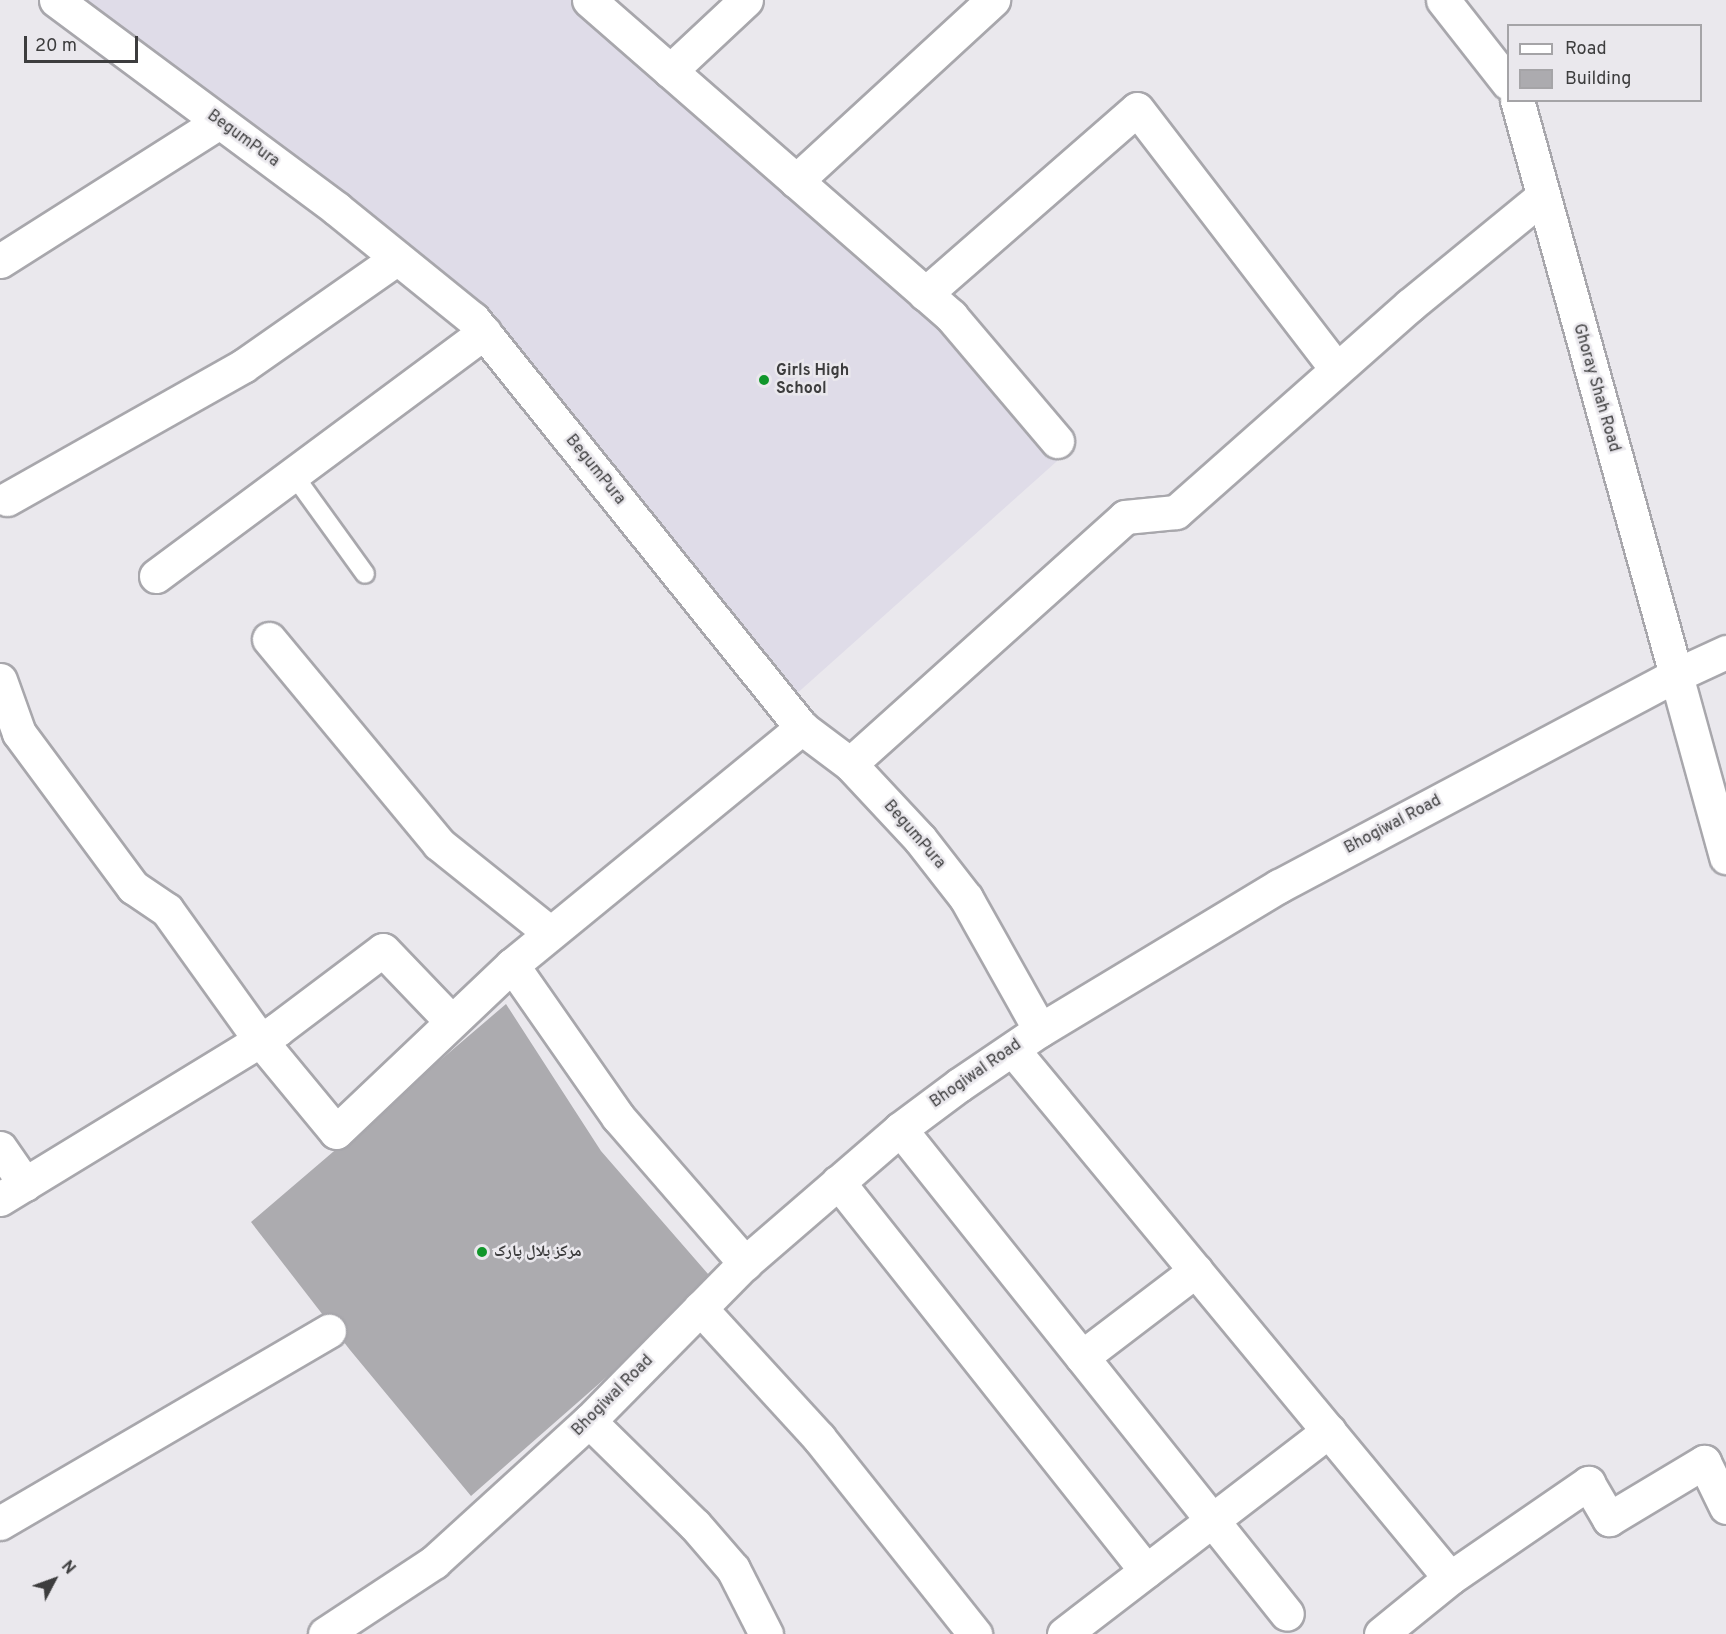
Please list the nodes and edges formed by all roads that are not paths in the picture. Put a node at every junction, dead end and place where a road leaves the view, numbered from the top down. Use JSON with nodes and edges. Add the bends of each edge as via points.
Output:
{"nodes":[{"id":1,"x":56,"y":0,"type":"edge"},
{"id":2,"x":589,"y":0,"type":"edge"},
{"id":3,"x":746,"y":0,"type":"edge"},
{"id":4,"x":993,"y":0,"type":"edge"},
{"id":5,"x":1443,"y":0,"type":"edge"},
{"id":6,"x":670,"y":71,"type":"junction"},
{"id":7,"x":1507,"y":81,"type":"edge"},
{"id":8,"x":1518,"y":102,"type":"edge"},
{"id":9,"x":219,"y":122,"type":"junction"},
{"id":10,"x":796,"y":181,"type":"junction"},
{"id":11,"x":1543,"y":196,"type":"junction"},
{"id":12,"x":397,"y":258,"type":"junction"},
{"id":13,"x":0,"y":261,"type":"edge"},
{"id":14,"x":925,"y":294,"type":"junction"},
{"id":15,"x":484,"y":332,"type":"junction"},
{"id":16,"x":1336,"y":368,"type":"junction"},
{"id":17,"x":1058,"y":441,"type":"dead end"},
{"id":18,"x":293,"y":474,"type":"junction"},
{"id":19,"x":7,"y":499,"type":"dead end"},
{"id":20,"x":365,"y":574,"type":"dead end"},
{"id":21,"x":156,"y":576,"type":"dead end"},
{"id":22,"x":269,"y":639,"type":"dead end"},
{"id":23,"x":1726,"y":652,"type":"edge"},
{"id":24,"x":1676,"y":675,"type":"junction"},
{"id":25,"x":0,"y":680,"type":"edge"},
{"id":26,"x":802,"y":728,"type":"junction"},
{"id":27,"x":850,"y":764,"type":"junction"},
{"id":28,"x":1726,"y":857,"type":"edge"},
{"id":29,"x":549,"y":932,"type":"junction"},
{"id":30,"x":512,"y":965,"type":"junction"},
{"id":31,"x":451,"y":1021,"type":"junction"},
{"id":32,"x":1040,"y":1030,"type":"junction"},
{"id":33,"x":260,"y":1040,"type":"junction"},
{"id":34,"x":1013,"y":1050,"type":"junction"},
{"id":35,"x":900,"y":1129,"type":"junction"},
{"id":36,"x":0,"y":1148,"type":"edge"},
{"id":37,"x":838,"y":1182,"type":"junction"},
{"id":38,"x":12,"y":1192,"type":"edge"},
{"id":39,"x":745,"y":1263,"type":"junction"},
{"id":40,"x":1196,"y":1270,"type":"junction"},
{"id":41,"x":700,"y":1308,"type":"junction"},
{"id":42,"x":329,"y":1331,"type":"dead end"},
{"id":43,"x":1082,"y":1357,"type":"junction"},
{"id":44,"x":589,"y":1421,"type":"junction"},
{"id":45,"x":1329,"y":1431,"type":"junction"},
{"id":46,"x":1726,"y":1507,"type":"edge"},
{"id":47,"x":1212,"y":1519,"type":"junction"},
{"id":48,"x":0,"y":1523,"type":"edge"},
{"id":49,"x":1146,"y":1571,"type":"junction"},
{"id":50,"x":1450,"y":1578,"type":"junction"},
{"id":51,"x":1287,"y":1614,"type":"dead end"},
{"id":52,"x":325,"y":1634,"type":"edge"},
{"id":53,"x":766,"y":1634,"type":"edge"},
{"id":54,"x":975,"y":1634,"type":"edge"},
{"id":55,"x":1064,"y":1634,"type":"edge"},
{"id":56,"x":1381,"y":1634,"type":"edge"}],
"edges":[{"from":1,"to":9,"type":"street","name":"BegumPura"},
{"from":2,"to":6,"type":"street"},
{"from":3,"to":6,"type":"street"},
{"from":4,"to":10,"type":"street"},
{"from":5,"to":7,"type":"street"},
{"from":6,"to":10,"type":"street"},
{"from":8,"to":11,"type":"street","name":"Ghoray Shah Road"},
{"from":9,"to":12,"type":"street","name":"BegumPura"},
{"from":9,"to":13,"type":"street"},
{"from":10,"to":14,"type":"street"},
{"from":11,"to":16,"type":"street"},
{"from":11,"to":24,"type":"street","name":"Ghoray Shah Road"},
{"from":12,"to":15,"type":"street","name":"BegumPura"},
{"from":12,"to":19,"type":"street","via":[[243,366]]},
{"from":14,"to":16,"type":"street","via":[[1137,110]]},
{"from":14,"to":17,"type":"street","via":[[951,316]]},
{"from":15,"to":18,"type":"street"},
{"from":15,"to":26,"type":"street","name":"BegumPura"},
{"from":16,"to":27,"type":"street","via":[[1176,512],[1125,517]]},
{"from":18,"to":20,"type":"lane"},
{"from":18,"to":21,"type":"street"},
{"from":22,"to":29,"type":"street","via":[[439,844]]},
{"from":23,"to":24,"type":"street","name":"Bhogiwal Road"},
{"from":24,"to":28,"type":"street","name":"Ghoray Shah Road"},
{"from":24,"to":32,"type":"street","name":"Bhogiwal Road","via":[[1279,886]]},
{"from":25,"to":33,"type":"street","via":[[19,733],[133,887],[167,910]]},
{"from":26,"to":27,"type":"street","name":"BegumPura"},
{"from":26,"to":29,"type":"street"},
{"from":27,"to":32,"type":"street","name":"BegumPura","via":[[920,839],[966,898]]},
{"from":29,"to":30,"type":"street"},
{"from":30,"to":31,"type":"street"},
{"from":30,"to":39,"type":"street","via":[[618,1117]]},
{"from":31,"to":33,"type":"street","via":[[383,950]]},
{"from":31,"to":33,"type":"street","via":[[336,1132]]},
{"from":32,"to":34,"type":"street","name":"Bhogiwal Road"},
{"from":33,"to":38,"type":"street"},
{"from":34,"to":35,"type":"street","name":"Bhogiwal Road"},
{"from":34,"to":40,"type":"street"},
{"from":35,"to":37,"type":"street","name":"Bhogiwal Road"},
{"from":35,"to":43,"type":"street"},
{"from":36,"to":38,"type":"street"},
{"from":37,"to":39,"type":"street","name":"Bhogiwal Road"},
{"from":37,"to":49,"type":"street"},
{"from":39,"to":41,"type":"street","name":"Bhogiwal Road"},
{"from":40,"to":43,"type":"street"},
{"from":40,"to":45,"type":"street"},
{"from":41,"to":44,"type":"street","name":"Bhogiwal Road"},
{"from":41,"to":54,"type":"street","via":[[819,1438]]},
{"from":42,"to":48,"type":"street"},
{"from":43,"to":47,"type":"street"},
{"from":44,"to":52,"type":"street","name":"Bhogiwal Road","via":[[434,1562]]},
{"from":44,"to":53,"type":"street","via":[[695,1525],[733,1569]]},
{"from":45,"to":47,"type":"street"},
{"from":45,"to":50,"type":"street"},
{"from":46,"to":50,"type":"street","via":[[1704,1462],[1608,1519],[1588,1483]]},
{"from":47,"to":49,"type":"street"},
{"from":47,"to":51,"type":"street"},
{"from":49,"to":55,"type":"street"},
{"from":50,"to":56,"type":"street"}]}
